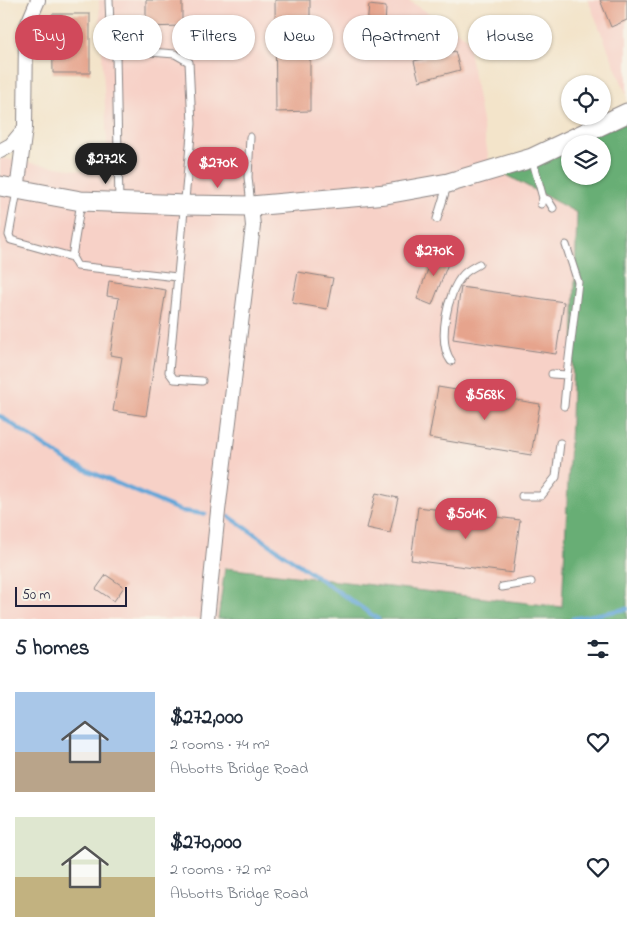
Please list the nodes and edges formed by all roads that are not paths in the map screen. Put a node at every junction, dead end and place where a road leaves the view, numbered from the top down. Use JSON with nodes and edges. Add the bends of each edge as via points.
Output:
{"nodes":[{"id":1,"x":38,"y":0,"type":"edge"},
{"id":2,"x":109,"y":0,"type":"edge"},
{"id":3,"x":110,"y":15,"type":"edge"},
{"id":4,"x":162,"y":53,"type":"edge"},
{"id":5,"x":116,"y":60,"type":"edge"},
{"id":6,"x":627,"y":113,"type":"edge"},
{"id":7,"x":25,"y":128,"type":"junction"},
{"id":8,"x":250,"y":137,"type":"dead end"},
{"id":9,"x":0,"y":151,"type":"edge"},
{"id":10,"x":532,"y":158,"type":"junction"},
{"id":11,"x":448,"y":183,"type":"junction"},
{"id":12,"x":9,"y":188,"type":"edge"},
{"id":13,"x":81,"y":201,"type":"junction"},
{"id":14,"x":119,"y":203,"type":"junction"},
{"id":15,"x":186,"y":205,"type":"junction"},
{"id":16,"x":251,"y":206,"type":"junction"},
{"id":17,"x":553,"y":208,"type":"dead end"},
{"id":18,"x":437,"y":219,"type":"dead end"},
{"id":19,"x":566,"y":245,"type":"dead end"},
{"id":20,"x":72,"y":257,"type":"junction"},
{"id":21,"x":479,"y":264,"type":"dead end"},
{"id":22,"x":178,"y":276,"type":"junction"},
{"id":23,"x":451,"y":361,"type":"dead end"},
{"id":24,"x":552,"y":374,"type":"dead end"},
{"id":25,"x":567,"y":375,"type":"junction"},
{"id":26,"x":202,"y":381,"type":"dead end"},
{"id":27,"x":564,"y":406,"type":"dead end"},
{"id":28,"x":560,"y":443,"type":"dead end"},
{"id":29,"x":522,"y":496,"type":"dead end"},
{"id":30,"x":531,"y":582,"type":"dead end"},
{"id":31,"x":502,"y":587,"type":"dead end"},
{"id":32,"x":207,"y":619,"type":"edge"}],
"edges":[{"from":1,"to":7,"type":"street","via":[[26,28]]},
{"from":2,"to":3,"type":"lane"},
{"from":4,"to":15,"type":"lane","via":[[175,54],[189,62],[192,124]]},
{"from":5,"to":14,"type":"lane"},
{"from":6,"to":10,"type":"main road"},
{"from":7,"to":9,"type":"street"},
{"from":7,"to":12,"type":"street"},
{"from":8,"to":16,"type":"lane","via":[[248,177]]},
{"from":10,"to":11,"type":"main road"},
{"from":10,"to":17,"type":"lane","via":[[542,201],[548,200]]},
{"from":11,"to":16,"type":"main road","via":[[386,194]]},
{"from":11,"to":18,"type":"lane"},
{"from":12,"to":13,"type":"main road"},
{"from":12,"to":20,"type":"lane","via":[[11,240]]},
{"from":13,"to":14,"type":"main road"},
{"from":13,"to":20,"type":"lane"},
{"from":14,"to":15,"type":"main road"},
{"from":15,"to":16,"type":"main road"},
{"from":15,"to":22,"type":"lane"},
{"from":16,"to":32,"type":"street","via":[[252,226]]},
{"from":19,"to":25,"type":"lane","via":[[578,282]]},
{"from":20,"to":22,"type":"lane","via":[[77,266]]},
{"from":21,"to":23,"type":"lane","via":[[463,274],[450,295],[445,326],[446,354]]},
{"from":22,"to":26,"type":"lane","via":[[169,372],[174,379]]},
{"from":24,"to":25,"type":"lane"},
{"from":25,"to":27,"type":"lane"},
{"from":28,"to":29,"type":"lane","via":[[556,477],[541,496]]},
{"from":30,"to":31,"type":"lane"}]}
